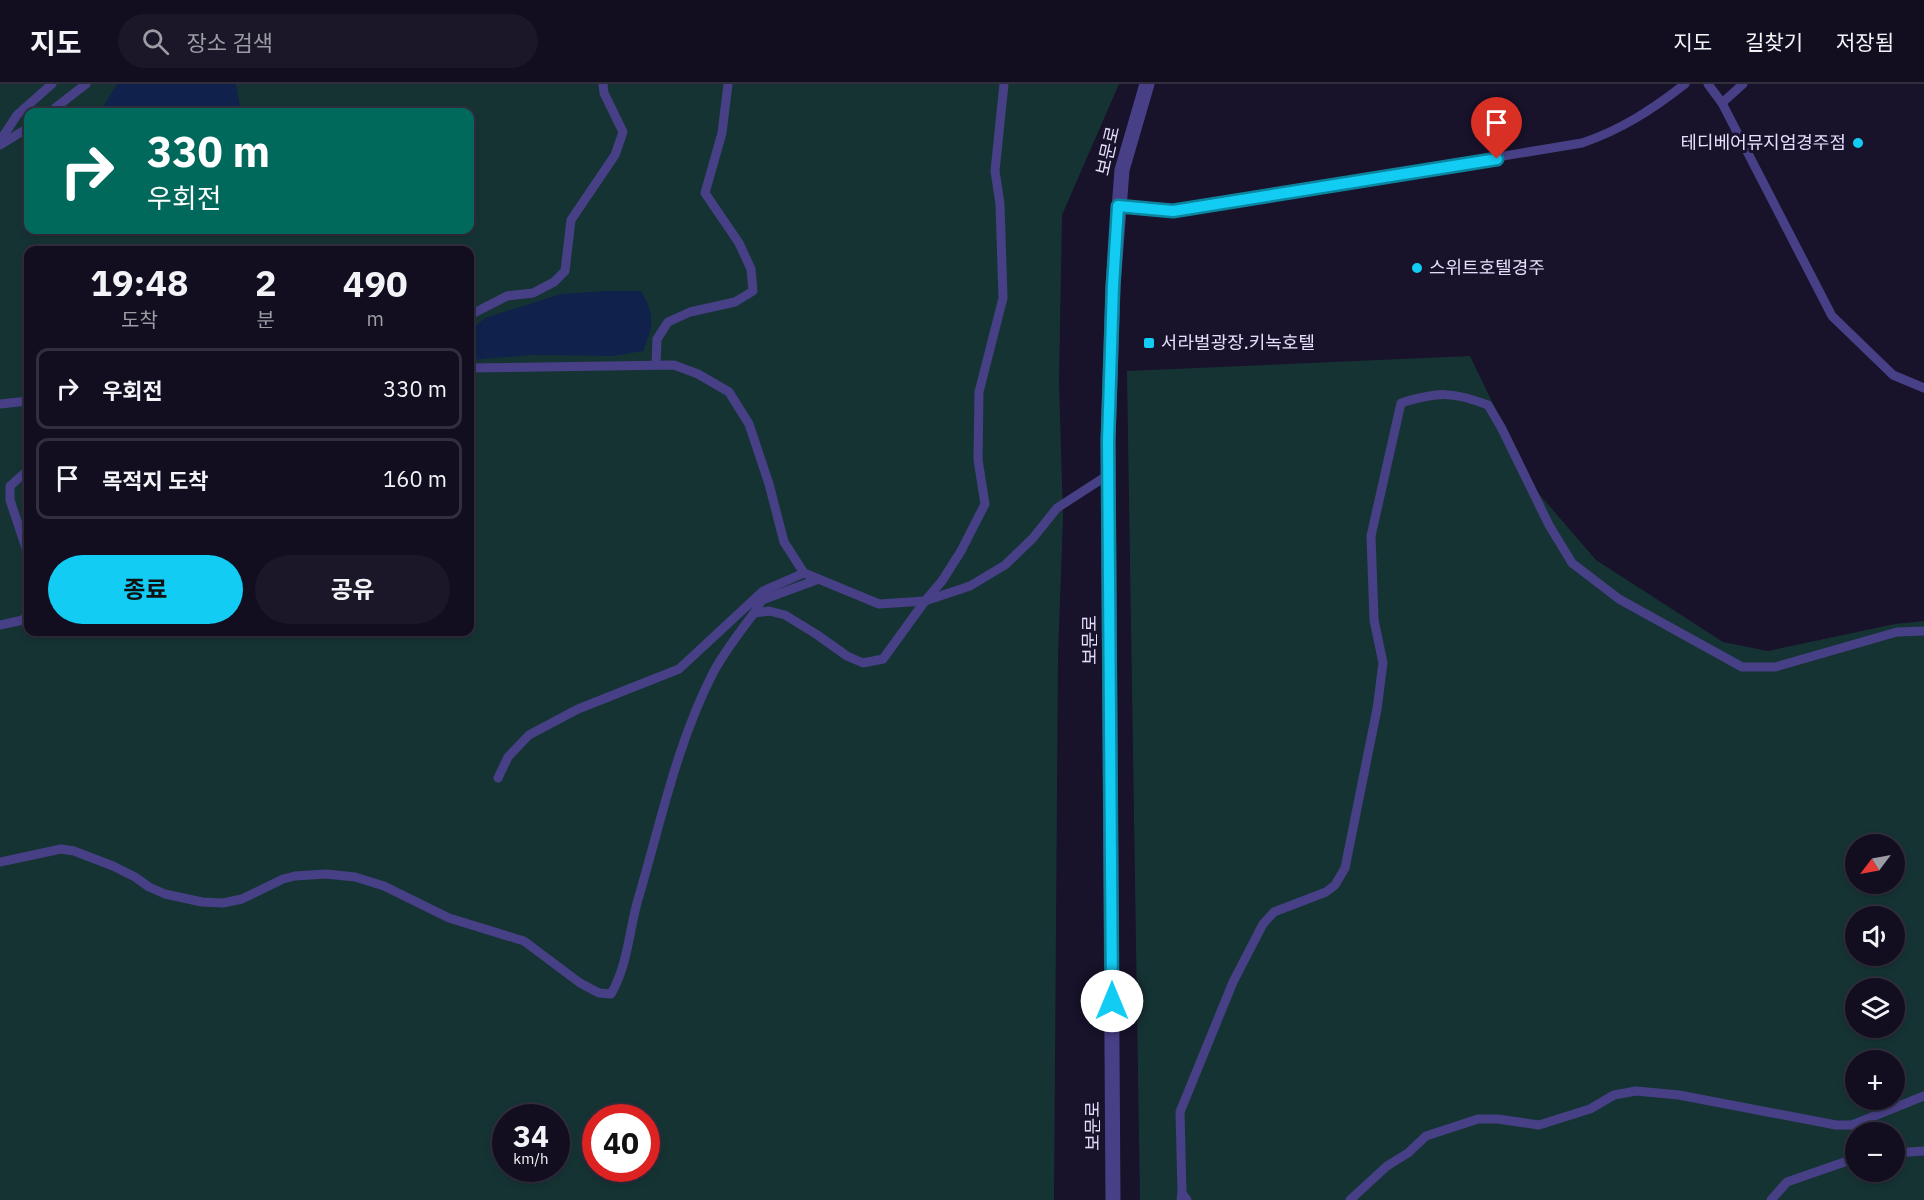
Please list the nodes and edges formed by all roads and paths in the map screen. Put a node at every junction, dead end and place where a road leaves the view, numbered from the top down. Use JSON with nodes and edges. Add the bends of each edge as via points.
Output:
{"nodes":[{"id":1,"x":52,"y":84,"type":"edge"},
{"id":2,"x":86,"y":84,"type":"edge"},
{"id":3,"x":603,"y":84,"type":"edge"},
{"id":4,"x":728,"y":84,"type":"edge"},
{"id":5,"x":1004,"y":84,"type":"edge"},
{"id":6,"x":1146,"y":84,"type":"edge"},
{"id":7,"x":1685,"y":84,"type":"edge"},
{"id":8,"x":1708,"y":84,"type":"edge"},
{"id":9,"x":1743,"y":84,"type":"edge"},
{"id":10,"x":1722,"y":103,"type":"junction"},
{"id":11,"x":25,"y":108,"type":"edge"},
{"id":12,"x":55,"y":108,"type":"edge"},
{"id":13,"x":24,"y":109,"type":"edge"},
{"id":14,"x":24,"y":130,"type":"edge"},
{"id":15,"x":0,"y":143,"type":"edge"},
{"id":16,"x":1118,"y":206,"type":"junction"},
{"id":17,"x":474,"y":313,"type":"edge"},
{"id":18,"x":656,"y":365,"type":"junction"},
{"id":19,"x":474,"y":368,"type":"edge"},
{"id":20,"x":1924,"y":388,"type":"edge"},
{"id":21,"x":24,"y":401,"type":"edge"},
{"id":22,"x":0,"y":404,"type":"edge"},
{"id":23,"x":24,"y":474,"type":"edge"},
{"id":24,"x":1108,"y":475,"type":"junction"},
{"id":25,"x":24,"y":542,"type":"edge"},
{"id":26,"x":804,"y":573,"type":"junction"},
{"id":27,"x":819,"y":579,"type":"junction"},
{"id":28,"x":925,"y":601,"type":"junction"},
{"id":29,"x":754,"y":613,"type":"junction"},
{"id":30,"x":24,"y":619,"type":"edge"},
{"id":31,"x":0,"y":625,"type":"edge"},
{"id":32,"x":1924,"y":630,"type":"edge"},
{"id":33,"x":498,"y":778,"type":"dead end"},
{"id":34,"x":0,"y":862,"type":"edge"},
{"id":35,"x":1924,"y":1096,"type":"edge"},
{"id":36,"x":1924,"y":1151,"type":"edge"},
{"id":37,"x":1905,"y":1152,"type":"edge"},
{"id":38,"x":1845,"y":1162,"type":"edge"},
{"id":39,"x":1183,"y":1198,"type":"edge"},
{"id":40,"x":1113,"y":1200,"type":"edge"},
{"id":41,"x":1350,"y":1200,"type":"edge"},
{"id":42,"x":1771,"y":1200,"type":"edge"}],
"edges":[{"from":1,"to":11,"type":"lane"},
{"from":2,"to":12,"type":"lane"},
{"from":3,"to":17,"type":"lane","via":[[623,132],[615,155],[571,220],[565,271],[533,293],[507,296]]},
{"from":4,"to":18,"type":"lane","via":[[722,133],[705,194],[739,243],[751,269],[753,291],[735,302],[690,312],[668,322],[657,339]]},
{"from":5,"to":28,"type":"lane","via":[[995,171],[1003,298],[979,392],[978,460],[985,504],[961,551]]},
{"from":6,"to":16,"type":"street","name":"보문로","via":[[1122,170]]},
{"from":7,"to":16,"type":"lane","via":[[1645,114],[1582,143],[1173,211]]},
{"from":8,"to":10,"type":"lane"},
{"from":9,"to":10,"type":"lane"},
{"from":10,"to":20,"type":"lane","via":[[1832,316],[1893,375]]},
{"from":13,"to":15,"type":"lane"},
{"from":14,"to":15,"type":"lane"},
{"from":16,"to":24,"type":"street","name":"보문로"},
{"from":18,"to":19,"type":"lane"},
{"from":18,"to":26,"type":"lane","via":[[674,364],[729,392],[749,424],[784,542]]},
{"from":21,"to":22,"type":"lane"},
{"from":23,"to":25,"type":"lane","via":[[10,486],[10,500]]},
{"from":24,"to":28,"type":"lane","via":[[1056,508],[1005,565],[970,586]]},
{"from":24,"to":40,"type":"street","name":"보문로"},
{"from":26,"to":27,"type":"lane"},
{"from":26,"to":33,"type":"lane","via":[[764,591],[679,669],[578,709],[529,735],[508,758]]},
{"from":27,"to":28,"type":"lane","via":[[879,604]]},
{"from":27,"to":29,"type":"lane","via":[[762,600]]},
{"from":28,"to":29,"type":"lane","via":[[883,659],[863,663],[785,615],[769,610]]},
{"from":29,"to":34,"type":"lane","via":[[713,672],[689,728],[663,808],[620,980],[611,994],[599,993],[580,983],[524,941],[449,918],[384,886],[355,878],[326,874],[295,876],[243,899],[223,903],[165,894],[113,866],[74,851],[62,849]]},
{"from":30,"to":31,"type":"lane"},
{"from":32,"to":39,"type":"lane","via":[[1897,632],[1774,667],[1742,667],[1619,599],[1572,563],[1488,405],[1456,394],[1428,395],[1401,404],[1371,536],[1374,620],[1383,663],[1346,868],[1326,892],[1274,912],[1263,924],[1233,982],[1180,1112]]},
{"from":35,"to":41,"type":"lane","via":[[1852,1125],[1636,1091],[1614,1095],[1590,1109],[1539,1125],[1478,1119],[1426,1136]]},
{"from":36,"to":37,"type":"lane"},
{"from":38,"to":42,"type":"lane","via":[[1787,1182]]}]}
